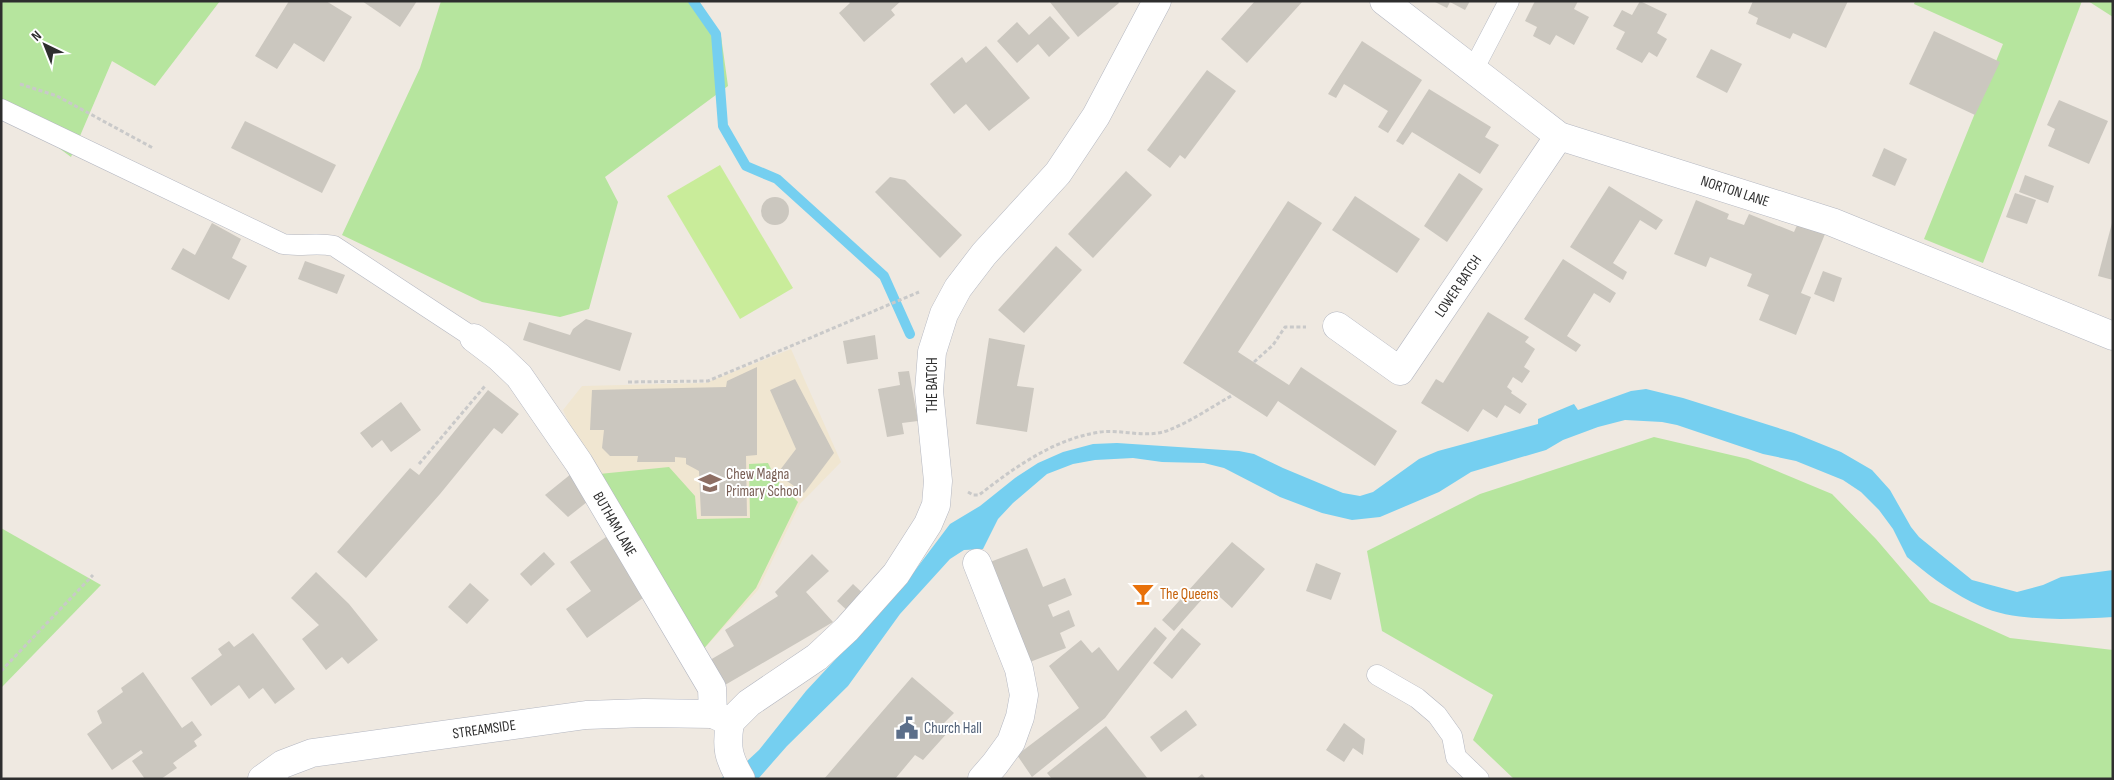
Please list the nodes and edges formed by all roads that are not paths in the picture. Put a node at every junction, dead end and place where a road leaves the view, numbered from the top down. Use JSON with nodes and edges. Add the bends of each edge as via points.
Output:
{"nodes":[{"id":1,"x":1157,"y":1,"type":"edge"},
{"id":2,"x":1384,"y":1,"type":"edge"},
{"id":3,"x":1509,"y":1,"type":"edge"},
{"id":4,"x":1473,"y":70,"type":"junction"},
{"id":5,"x":1,"y":109,"type":"edge"},
{"id":6,"x":1560,"y":136,"type":"junction"},
{"id":7,"x":1337,"y":326,"type":"road end"},
{"id":8,"x":2113,"y":336,"type":"edge"},
{"id":9,"x":474,"y":338,"type":"joint"},
{"id":10,"x":977,"y":564,"type":"dead end"},
{"id":11,"x":1377,"y":675,"type":"dead end"},
{"id":12,"x":722,"y":718,"type":"junction"},
{"id":13,"x":736,"y":770,"type":"edge"},
{"id":14,"x":262,"y":779,"type":"edge"},
{"id":15,"x":982,"y":779,"type":"edge"},
{"id":16,"x":1479,"y":779,"type":"edge"}],
"edges":[{"from":1,"to":12,"type":"street","name":"THE BATCH","via":[[1096,116],[1058,173],[984,254],[958,288],[944,314],[932,352],[929,391],[938,481],[936,505],[928,524],[896,574],[847,629],[817,657]]},
{"from":2,"to":4,"type":"street","name":"NORTON LANE"},
{"from":3,"to":4,"type":"lane"},
{"from":4,"to":6,"type":"street","name":"NORTON LANE"},
{"from":5,"to":9,"type":"lane","via":[[283,244],[334,246]]},
{"from":6,"to":7,"type":"street","name":"LOWER BATCH","via":[[1400,371]]},
{"from":6,"to":8,"type":"street","name":"NORTON LANE","via":[[1832,222]]},
{"from":9,"to":12,"type":"street","name":"BUTHAM LANE","via":[[519,376],[579,462],[712,688]]},
{"from":10,"to":15,"type":"street","via":[[1019,669],[1024,695],[1011,742]]},
{"from":11,"to":16,"type":"lane","via":[[1418,698],[1437,714],[1452,736],[1456,758]]},
{"from":12,"to":13,"type":"street","name":"BUTHAM LANE"},
{"from":12,"to":14,"type":"street","name":"STREAMSIDE","via":[[644,713],[586,715],[312,753],[283,764]]}]}
